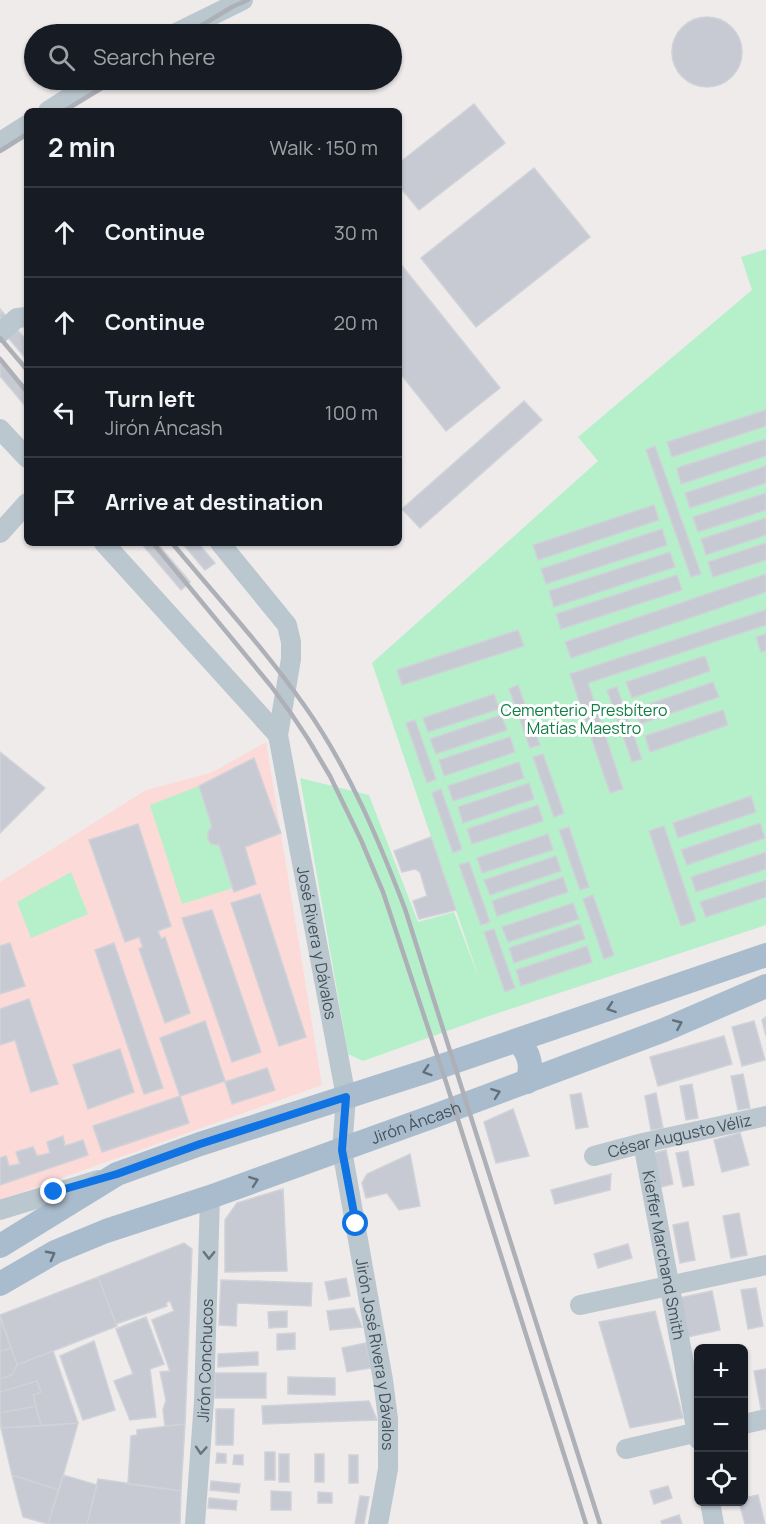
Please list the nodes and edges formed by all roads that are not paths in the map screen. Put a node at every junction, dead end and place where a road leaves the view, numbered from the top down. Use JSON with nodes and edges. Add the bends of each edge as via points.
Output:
{"nodes":[{"id":1,"x":243,"y":0,"type":"edge"},
{"id":2,"x":194,"y":24,"type":"edge"},
{"id":3,"x":81,"y":90,"type":"edge"},
{"id":4,"x":53,"y":108,"type":"edge"},
{"id":5,"x":24,"y":127,"type":"edge"},
{"id":6,"x":0,"y":142,"type":"edge"},
{"id":7,"x":24,"y":317,"type":"edge"},
{"id":8,"x":0,"y":333,"type":"edge"},
{"id":9,"x":4,"y":438,"type":"edge"},
{"id":10,"x":24,"y":455,"type":"edge"},
{"id":11,"x":24,"y":506,"type":"edge"},
{"id":12,"x":0,"y":533,"type":"edge"},
{"id":13,"x":107,"y":546,"type":"edge"},
{"id":14,"x":222,"y":546,"type":"edge"},
{"id":15,"x":278,"y":735,"type":"junction"},
{"id":16,"x":766,"y":955,"type":"edge"},
{"id":17,"x":766,"y":986,"type":"edge"},
{"id":18,"x":517,"y":1041,"type":"junction"},
{"id":19,"x":527,"y":1082,"type":"junction"},
{"id":20,"x":346,"y":1097,"type":"junction"},
{"id":21,"x":766,"y":1116,"type":"edge"},
{"id":22,"x":643,"y":1143,"type":"junction"},
{"id":23,"x":342,"y":1150,"type":"junction"},
{"id":24,"x":594,"y":1156,"type":"dead end"},
{"id":25,"x":117,"y":1174,"type":"junction"},
{"id":26,"x":210,"y":1197,"type":"junction"},
{"id":27,"x":0,"y":1210,"type":"edge"},
{"id":28,"x":0,"y":1246,"type":"edge"},
{"id":29,"x":766,"y":1265,"type":"edge"},
{"id":30,"x":0,"y":1284,"type":"edge"},
{"id":31,"x":670,"y":1287,"type":"junction"},
{"id":32,"x":580,"y":1305,"type":"dead end"},
{"id":33,"x":694,"y":1413,"type":"edge"},
{"id":34,"x":766,"y":1419,"type":"edge"},
{"id":35,"x":748,"y":1423,"type":"edge"},
{"id":36,"x":694,"y":1435,"type":"edge"},
{"id":37,"x":626,"y":1449,"type":"dead end"},
{"id":38,"x":711,"y":1506,"type":"edge"},
{"id":39,"x":195,"y":1524,"type":"edge"},
{"id":40,"x":378,"y":1524,"type":"edge"},
{"id":41,"x":714,"y":1524,"type":"edge"}],
"edges":[{"from":1,"to":2,"type":"street"},
{"from":3,"to":4,"type":"street"},
{"from":5,"to":6,"type":"street"},
{"from":7,"to":8,"type":"street","via":[[17,318]]},
{"from":9,"to":10,"type":"street"},
{"from":11,"to":12,"type":"street"},
{"from":13,"to":15,"type":"street"},
{"from":14,"to":15,"type":"street","name":"José Rivera y Dávalos","via":[[287,626],[291,659]]},
{"from":15,"to":20,"type":"street","name":"José Rivera y Dávalos"},
{"from":16,"to":18,"type":"main road","one_way":true},
{"from":19,"to":17,"type":"main road","name":"Jirón Áncash","one_way":true},
{"from":18,"to":19,"type":"main road","via":[[530,1058]]},
{"from":18,"to":20,"type":"main road","one_way":true},
{"from":23,"to":19,"type":"main road","name":"Jirón Áncash","one_way":true},
{"from":20,"to":23,"type":"street","name":"José Rivera y Dávalos"},
{"from":20,"to":25,"type":"main road"},
{"from":21,"to":22,"type":"street","name":"César Augusto Véliz"},
{"from":22,"to":24,"type":"street","name":"César Augusto Véliz"},
{"from":22,"to":31,"type":"street","name":"Kieffer Marchand Smith"},
{"from":26,"to":23,"type":"main road","name":"Jirón Áncash","one_way":true},
{"from":23,"to":40,"type":"street","name":"Jirón José Rivera y Dávalos","via":[[388,1419],[388,1469]]},
{"from":25,"to":27,"type":"street"},
{"from":25,"to":28,"type":"main road"},
{"from":30,"to":26,"type":"main road","name":"Jirón Áncash","one_way":true,"via":[[56,1252],[106,1231]]},
{"from":26,"to":39,"type":"street","name":"Jirón Conchucos","one_way":true,"via":[[204,1401]]},
{"from":29,"to":31,"type":"street"},
{"from":31,"to":32,"type":"street"},
{"from":31,"to":33,"type":"street","name":"Kieffer Marchand Smith"},
{"from":34,"to":35,"type":"street"},
{"from":36,"to":37,"type":"street"},
{"from":38,"to":41,"type":"street"}]}
